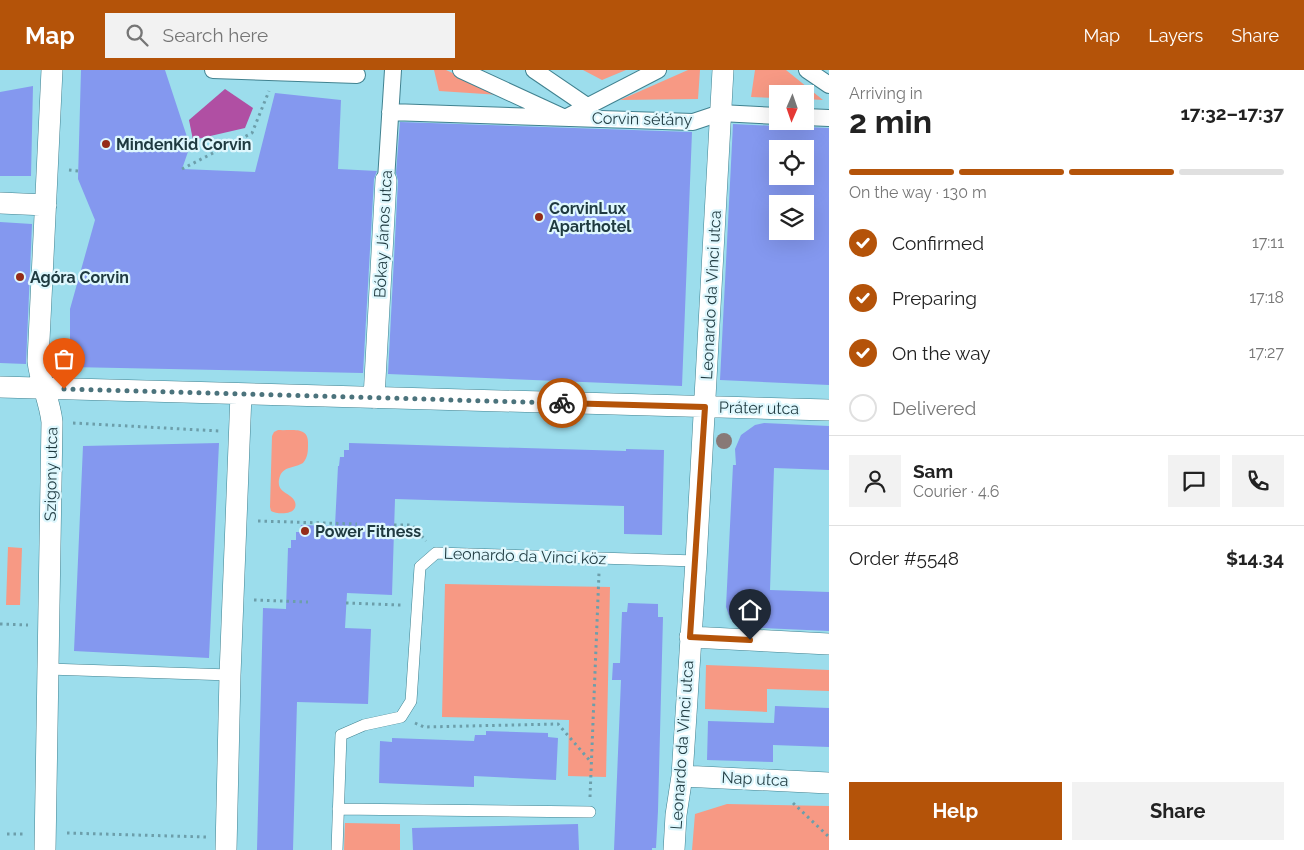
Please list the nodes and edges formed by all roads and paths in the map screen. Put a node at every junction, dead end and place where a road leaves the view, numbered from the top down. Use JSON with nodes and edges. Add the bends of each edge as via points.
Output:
{"nodes":[{"id":1,"x":52,"y":70,"type":"edge"},
{"id":2,"x":213,"y":70,"type":"edge"},
{"id":3,"x":461,"y":70,"type":"edge"},
{"id":4,"x":534,"y":70,"type":"edge"},
{"id":5,"x":658,"y":70,"type":"edge"},
{"id":6,"x":723,"y":70,"type":"edge"},
{"id":7,"x":807,"y":70,"type":"edge"},
{"id":8,"x":277,"y":72,"type":"junction"},
{"id":9,"x":397,"y":72,"type":"edge"},
{"id":10,"x":357,"y":75,"type":"dead end"},
{"id":11,"x":829,"y":85,"type":"edge"},
{"id":12,"x":587,"y":106,"type":"junction"},
{"id":13,"x":390,"y":112,"type":"junction"},
{"id":14,"x":720,"y":113,"type":"junction"},
{"id":15,"x":769,"y":116,"type":"edge"},
{"id":16,"x":814,"y":117,"type":"edge"},
{"id":17,"x":565,"y":118,"type":"junction"},
{"id":18,"x":829,"y":118,"type":"edge"},
{"id":19,"x":182,"y":169,"type":"dead end"},
{"id":20,"x":67,"y":170,"type":"dead end"},
{"id":21,"x":79,"y":171,"type":"dead end"},
{"id":22,"x":386,"y":180,"type":"joint"},
{"id":23,"x":0,"y":203,"type":"edge"},
{"id":24,"x":46,"y":205,"type":"junction"},
{"id":25,"x":0,"y":387,"type":"edge"},
{"id":26,"x":45,"y":388,"type":"junction"},
{"id":27,"x":241,"y":394,"type":"junction"},
{"id":28,"x":374,"y":398,"type":"junction"},
{"id":29,"x":705,"y":407,"type":"junction"},
{"id":30,"x":829,"y":410,"type":"edge"},
{"id":31,"x":52,"y":422,"type":"junction"},
{"id":32,"x":240,"y":432,"type":"junction"},
{"id":33,"x":236,"y":520,"type":"junction"},
{"id":34,"x":357,"y":524,"type":"dead end"},
{"id":35,"x":394,"y":525,"type":"dead end"},
{"id":36,"x":436,"y":553,"type":"junction"},
{"id":37,"x":600,"y":558,"type":"junction"},
{"id":38,"x":696,"y":562,"type":"junction"},
{"id":39,"x":233,"y":600,"type":"junction"},
{"id":40,"x":308,"y":602,"type":"dead end"},
{"id":41,"x":346,"y":603,"type":"dead end"},
{"id":42,"x":418,"y":606,"type":"junction"},
{"id":43,"x":0,"y":624,"type":"edge"},
{"id":44,"x":49,"y":626,"type":"junction"},
{"id":45,"x":690,"y":637,"type":"junction"},
{"id":46,"x":829,"y":644,"type":"edge"},
{"id":47,"x":48,"y":669,"type":"junction"},
{"id":48,"x":230,"y":675,"type":"junction"},
{"id":49,"x":401,"y":717,"type":"junction"},
{"id":50,"x":592,"y":762,"type":"junction"},
{"id":51,"x":682,"y":776,"type":"junction"},
{"id":52,"x":768,"y":780,"type":"junction"},
{"id":53,"x":829,"y":783,"type":"edge"},
{"id":54,"x":338,"y":808,"type":"junction"},
{"id":55,"x":590,"y":812,"type":"joint"},
{"id":56,"x":6,"y":834,"type":"dead end"},
{"id":57,"x":829,"y":837,"type":"edge"},
{"id":58,"x":45,"y":841,"type":"edge"},
{"id":59,"x":227,"y":844,"type":"edge"},
{"id":60,"x":337,"y":850,"type":"edge"},
{"id":61,"x":674,"y":850,"type":"edge"}],
"edges":[{"from":1,"to":24,"type":"street","name":"Szigony utca"},
{"from":2,"to":8,"type":"street"},
{"from":3,"to":17,"type":"street","name":"Corvin sétány"},
{"from":4,"to":12,"type":"street","name":"Corvin sétány"},
{"from":5,"to":12,"type":"street","name":"Corvin sétány"},
{"from":6,"to":14,"type":"street","name":"Leonardo da Vinci utca"},
{"from":7,"to":11,"type":"street"},
{"from":8,"to":10,"type":"street"},
{"from":8,"to":19,"type":"path","via":[[252,133]]},
{"from":9,"to":13,"type":"street","name":"Bókay János utca"},
{"from":12,"to":17,"type":"street","name":"Corvin sétány"},
{"from":13,"to":17,"type":"street","name":"Corvin sétány"},
{"from":13,"to":22,"type":"street","name":"Bókay János utca"},
{"from":14,"to":15,"type":"street","name":"Corvin sétány"},
{"from":14,"to":17,"type":"street","name":"Corvin sétány","via":[[693,122]]},
{"from":14,"to":29,"type":"street","name":"Leonardo da Vinci utca"},
{"from":16,"to":18,"type":"street"},
{"from":20,"to":21,"type":"path"},
{"from":22,"to":28,"type":"street","name":"Bókay János utca","via":[[377,205]]},
{"from":23,"to":24,"type":"street"},
{"from":24,"to":26,"type":"street","name":"Szigony utca","via":[[38,362]]},
{"from":25,"to":26,"type":"street","name":"Práter utca"},
{"from":26,"to":27,"type":"street","name":"Práter utca"},
{"from":26,"to":31,"type":"street","name":"Szigony utca"},
{"from":27,"to":28,"type":"street","name":"Práter utca"},
{"from":27,"to":32,"type":"street"},
{"from":28,"to":29,"type":"street","name":"Práter utca"},
{"from":29,"to":30,"type":"street","name":"Práter utca"},
{"from":29,"to":38,"type":"street","name":"Leonardo da Vinci utca"},
{"from":31,"to":32,"type":"path"},
{"from":31,"to":44,"type":"street","name":"Szigony utca"},
{"from":32,"to":33,"type":"street"},
{"from":33,"to":34,"type":"path"},
{"from":33,"to":39,"type":"street"},
{"from":35,"to":36,"type":"path","via":[[412,526]]},
{"from":36,"to":37,"type":"lane","name":"Leonardo da Vinci köz"},
{"from":36,"to":42,"type":"lane","name":"Leonardo da Vinci köz","via":[[420,567]]},
{"from":37,"to":38,"type":"lane","name":"Leonardo da Vinci köz"},
{"from":37,"to":50,"type":"path"},
{"from":38,"to":45,"type":"street","name":"Leonardo da Vinci utca"},
{"from":39,"to":40,"type":"path"},
{"from":39,"to":48,"type":"street"},
{"from":41,"to":42,"type":"path"},
{"from":42,"to":49,"type":"lane","name":"Leonardo da Vinci köz","via":[[411,701]]},
{"from":43,"to":44,"type":"path"},
{"from":44,"to":47,"type":"street","name":"Szigony utca"},
{"from":45,"to":46,"type":"street"},
{"from":45,"to":51,"type":"street","name":"Leonardo da Vinci utca"},
{"from":47,"to":48,"type":"lane"},
{"from":47,"to":58,"type":"street","name":"Szigony utca"},
{"from":48,"to":59,"type":"street"},
{"from":49,"to":50,"type":"path","via":[[424,727],[558,724]]},
{"from":49,"to":54,"type":"lane","via":[[364,725],[341,735]]},
{"from":50,"to":55,"type":"path"},
{"from":51,"to":52,"type":"street","name":"Nap utca"},
{"from":51,"to":61,"type":"street","name":"Leonardo da Vinci utca"},
{"from":52,"to":53,"type":"street","name":"Nap utca"},
{"from":52,"to":57,"type":"path"},
{"from":54,"to":55,"type":"lane"},
{"from":54,"to":60,"type":"lane"},
{"from":56,"to":58,"type":"path"},
{"from":58,"to":59,"type":"path","via":[[172,837]]}]}
